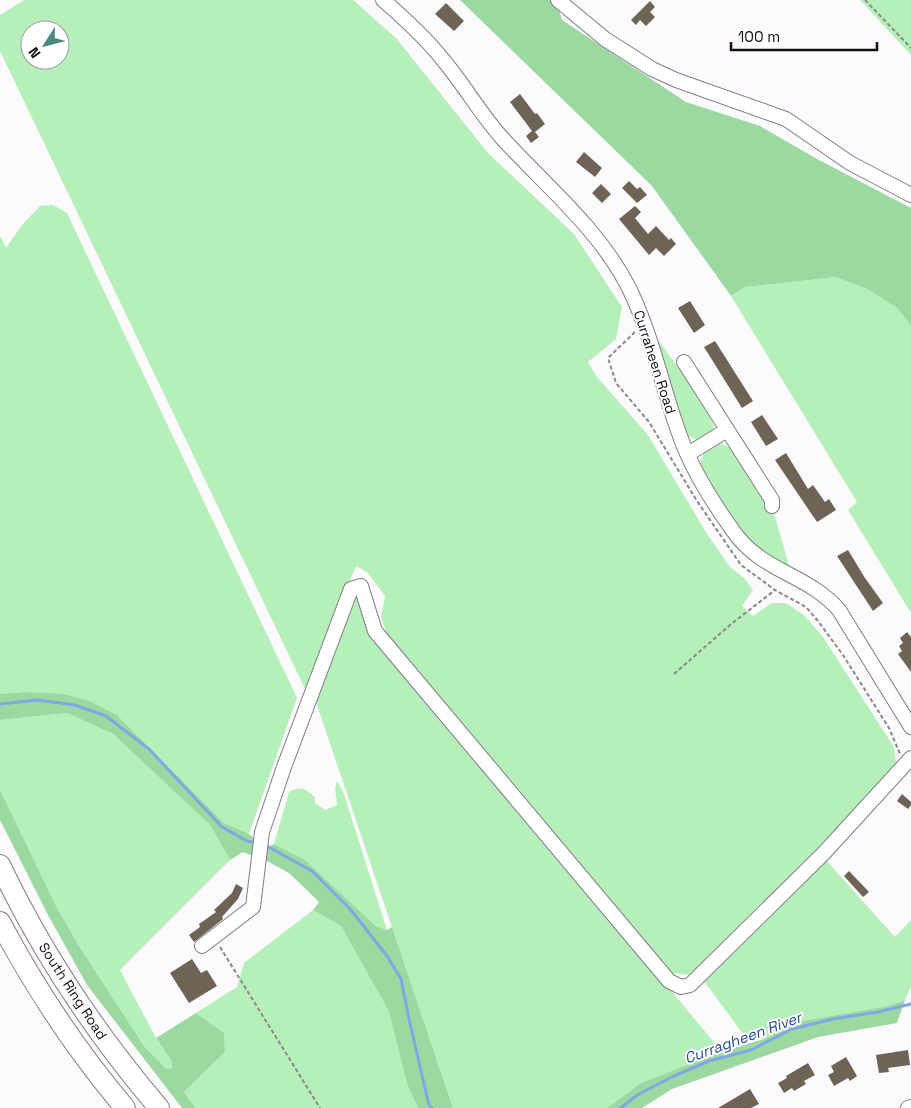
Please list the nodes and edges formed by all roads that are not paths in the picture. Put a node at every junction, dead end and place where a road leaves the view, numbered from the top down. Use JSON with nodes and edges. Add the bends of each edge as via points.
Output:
{"nodes":[{"id":1,"x":383,"y":0,"type":"edge"},
{"id":2,"x":558,"y":0,"type":"edge"},
{"id":3,"x":911,"y":195,"type":"edge"},
{"id":4,"x":684,"y":362,"type":"dead end"},
{"id":5,"x":727,"y":430,"type":"junction"},
{"id":6,"x":688,"y":454,"type":"junction"},
{"id":7,"x":772,"y":506,"type":"dead end"},
{"id":8,"x":911,"y":727,"type":"edge"},
{"id":9,"x":911,"y":758,"type":"edge"},
{"id":10,"x":0,"y":865,"type":"edge"},
{"id":11,"x":0,"y":922,"type":"edge"},
{"id":12,"x":202,"y":946,"type":"dead end"},
{"id":13,"x":125,"y":1108,"type":"edge"},
{"id":14,"x":159,"y":1108,"type":"edge"}],
"edges":[{"from":1,"to":6,"type":"street","name":"Curraheen Road","via":[[422,35],[502,138],[599,240],[629,288],[640,313]]},
{"from":2,"to":3,"type":"street","via":[[605,39],[652,69],[786,119],[850,163]]},
{"from":4,"to":5,"type":"street"},
{"from":5,"to":6,"type":"street"},
{"from":5,"to":7,"type":"street","via":[[772,500]]},
{"from":6,"to":8,"type":"street","name":"Curraheen Road","via":[[710,496],[744,546],[779,570],[816,588],[839,610]]},
{"from":9,"to":12,"type":"street","via":[[823,854],[690,985],[681,987],[669,982],[375,631],[361,586],[351,590],[262,832],[253,907]]},
{"from":10,"to":14,"type":"highway","name":"South Ring Road","via":[[65,982],[134,1079]]},
{"from":11,"to":13,"type":"highway","name":"South Ring Road","via":[[59,1019]]}]}
